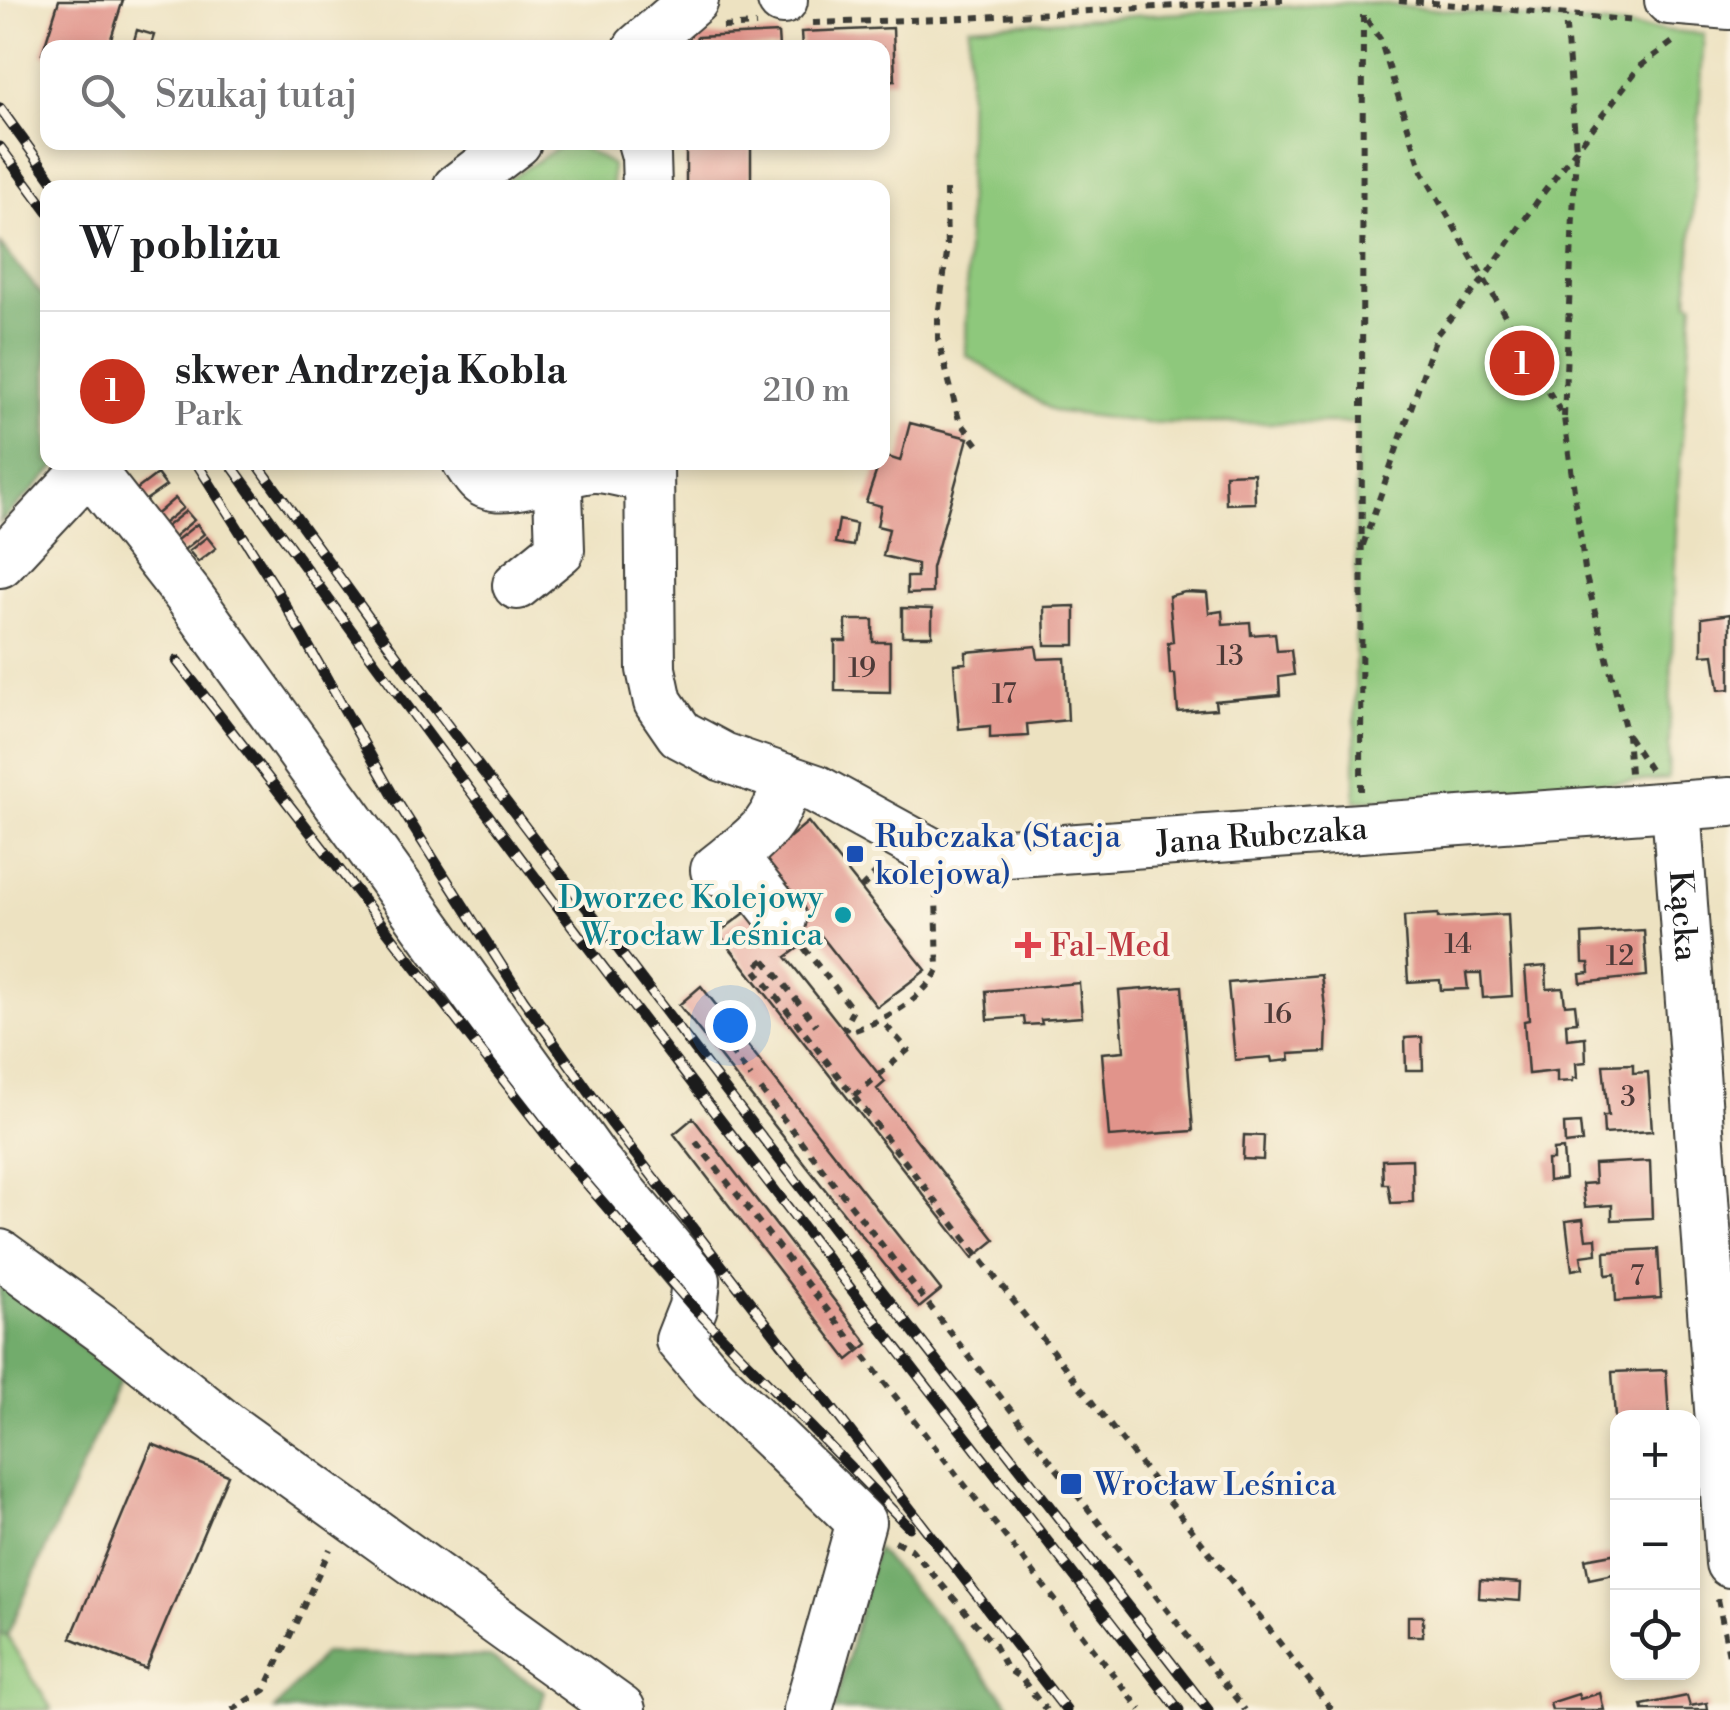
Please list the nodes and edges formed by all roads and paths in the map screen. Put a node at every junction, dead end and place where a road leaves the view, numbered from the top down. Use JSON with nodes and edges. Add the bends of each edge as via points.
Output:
{"nodes":[{"id":1,"x":1267,"y":0,"type":"edge"},
{"id":2,"x":1283,"y":0,"type":"edge"},
{"id":3,"x":1364,"y":0,"type":"edge"},
{"id":4,"x":1398,"y":0,"type":"edge"},
{"id":5,"x":1730,"y":5,"type":"edge"},
{"id":6,"x":782,"y":12,"type":"edge"},
{"id":7,"x":701,"y":14,"type":"edge"},
{"id":8,"x":1363,"y":14,"type":"junction"},
{"id":9,"x":1674,"y":18,"type":"edge"},
{"id":10,"x":653,"y":40,"type":"edge"},
{"id":11,"x":1576,"y":149,"type":"junction"},
{"id":12,"x":507,"y":150,"type":"edge"},
{"id":13,"x":644,"y":150,"type":"edge"},
{"id":14,"x":467,"y":180,"type":"edge"},
{"id":15,"x":646,"y":180,"type":"edge"},
{"id":16,"x":946,"y":190,"type":"dead end"},
{"id":17,"x":1483,"y":280,"type":"junction"},
{"id":18,"x":1564,"y":418,"type":"junction"},
{"id":19,"x":982,"y":449,"type":"dead end"},
{"id":20,"x":86,"y":470,"type":"edge"},
{"id":21,"x":95,"y":470,"type":"edge"},
{"id":22,"x":473,"y":470,"type":"edge"},
{"id":23,"x":558,"y":470,"type":"edge"},
{"id":24,"x":643,"y":472,"type":"edge"},
{"id":25,"x":1362,"y":550,"type":"junction"},
{"id":26,"x":0,"y":563,"type":"edge"},
{"id":27,"x":517,"y":586,"type":"dead end"},
{"id":28,"x":1627,"y":734,"type":"junction"},
{"id":29,"x":786,"y":779,"type":"junction"},
{"id":30,"x":1631,"y":786,"type":"dead end"},
{"id":31,"x":1668,"y":795,"type":"junction"},
{"id":32,"x":1730,"y":802,"type":"edge"},
{"id":33,"x":1361,"y":807,"type":"dead end"},
{"id":34,"x":871,"y":879,"type":"dead end"},
{"id":35,"x":935,"y":884,"type":"dead end"},
{"id":36,"x":860,"y":888,"type":"dead end"},
{"id":37,"x":773,"y":944,"type":"junction"},
{"id":38,"x":882,"y":1021,"type":"junction"},
{"id":39,"x":816,"y":1025,"type":"dead end"},
{"id":40,"x":720,"y":1038,"type":"dead end"},
{"id":41,"x":751,"y":1077,"type":"dead end"},
{"id":42,"x":761,"y":1090,"type":"dead end"},
{"id":43,"x":854,"y":1096,"type":"junction"},
{"id":44,"x":696,"y":1142,"type":"dead end"},
{"id":45,"x":0,"y":1254,"type":"edge"},
{"id":46,"x":347,"y":1513,"type":"junction"},
{"id":47,"x":860,"y":1522,"type":"junction"},
{"id":48,"x":1730,"y":1563,"type":"edge"},
{"id":49,"x":232,"y":1710,"type":"edge"},
{"id":50,"x":620,"y":1710,"type":"edge"},
{"id":51,"x":808,"y":1710,"type":"edge"},
{"id":52,"x":1046,"y":1710,"type":"edge"},
{"id":53,"x":1140,"y":1710,"type":"edge"},
{"id":54,"x":1246,"y":1710,"type":"edge"},
{"id":55,"x":1332,"y":1710,"type":"edge"}],
"edges":[{"from":1,"to":2,"type":"path"},
{"from":1,"to":6,"type":"path","via":[[945,20]]},
{"from":3,"to":8,"type":"path"},
{"from":4,"to":11,"type":"path","via":[[1565,16]]},
{"from":5,"to":9,"type":"street"},
{"from":6,"to":7,"type":"path"},
{"from":7,"to":10,"type":"street"},
{"from":8,"to":17,"type":"path","via":[[1380,39],[1422,171]]},
{"from":8,"to":25,"type":"path"},
{"from":9,"to":11,"type":"path"},
{"from":11,"to":17,"type":"path"},
{"from":11,"to":18,"type":"path"},
{"from":12,"to":14,"type":"street"},
{"from":13,"to":15,"type":"street"},
{"from":16,"to":19,"type":"path","via":[[948,254],[938,339],[959,420]]},
{"from":17,"to":18,"type":"path"},
{"from":17,"to":25,"type":"path","via":[[1437,334]]},
{"from":18,"to":28,"type":"path","via":[[1586,577]]},
{"from":20,"to":26,"type":"street"},
{"from":21,"to":47,"type":"street","via":[[597,1163],[696,1281],[680,1340]]},
{"from":22,"to":23,"type":"street","via":[[492,487]]},
{"from":23,"to":27,"type":"street","via":[[560,550]]},
{"from":24,"to":29,"type":"street","name":"Jana Rubczaka","via":[[658,702],[680,734]]},
{"from":25,"to":33,"type":"path"},
{"from":28,"to":30,"type":"path"},
{"from":28,"to":31,"type":"path"},
{"from":29,"to":31,"type":"street","name":"Jana Rubczaka","via":[[949,857]]},
{"from":29,"to":37,"type":"street","via":[[768,827],[724,863]]},
{"from":31,"to":32,"type":"street","name":"Jana Rubczaka"},
{"from":31,"to":48,"type":"street","name":"Kącka"},
{"from":34,"to":36,"type":"path"},
{"from":35,"to":38,"type":"path","via":[[938,970]]},
{"from":37,"to":38,"type":"path","via":[[852,1010],[848,1032]]},
{"from":37,"to":39,"type":"path"},
{"from":37,"to":43,"type":"path","via":[[754,968]]},
{"from":38,"to":43,"type":"path","via":[[908,1050]]},
{"from":40,"to":41,"type":"path"},
{"from":42,"to":54,"type":"path"},
{"from":43,"to":55,"type":"path"},
{"from":44,"to":53,"type":"path"},
{"from":45,"to":46,"type":"street"},
{"from":46,"to":49,"type":"path","via":[[265,1690]]},
{"from":46,"to":50,"type":"street"},
{"from":47,"to":51,"type":"street"},
{"from":47,"to":52,"type":"path","via":[[912,1550]]}]}
